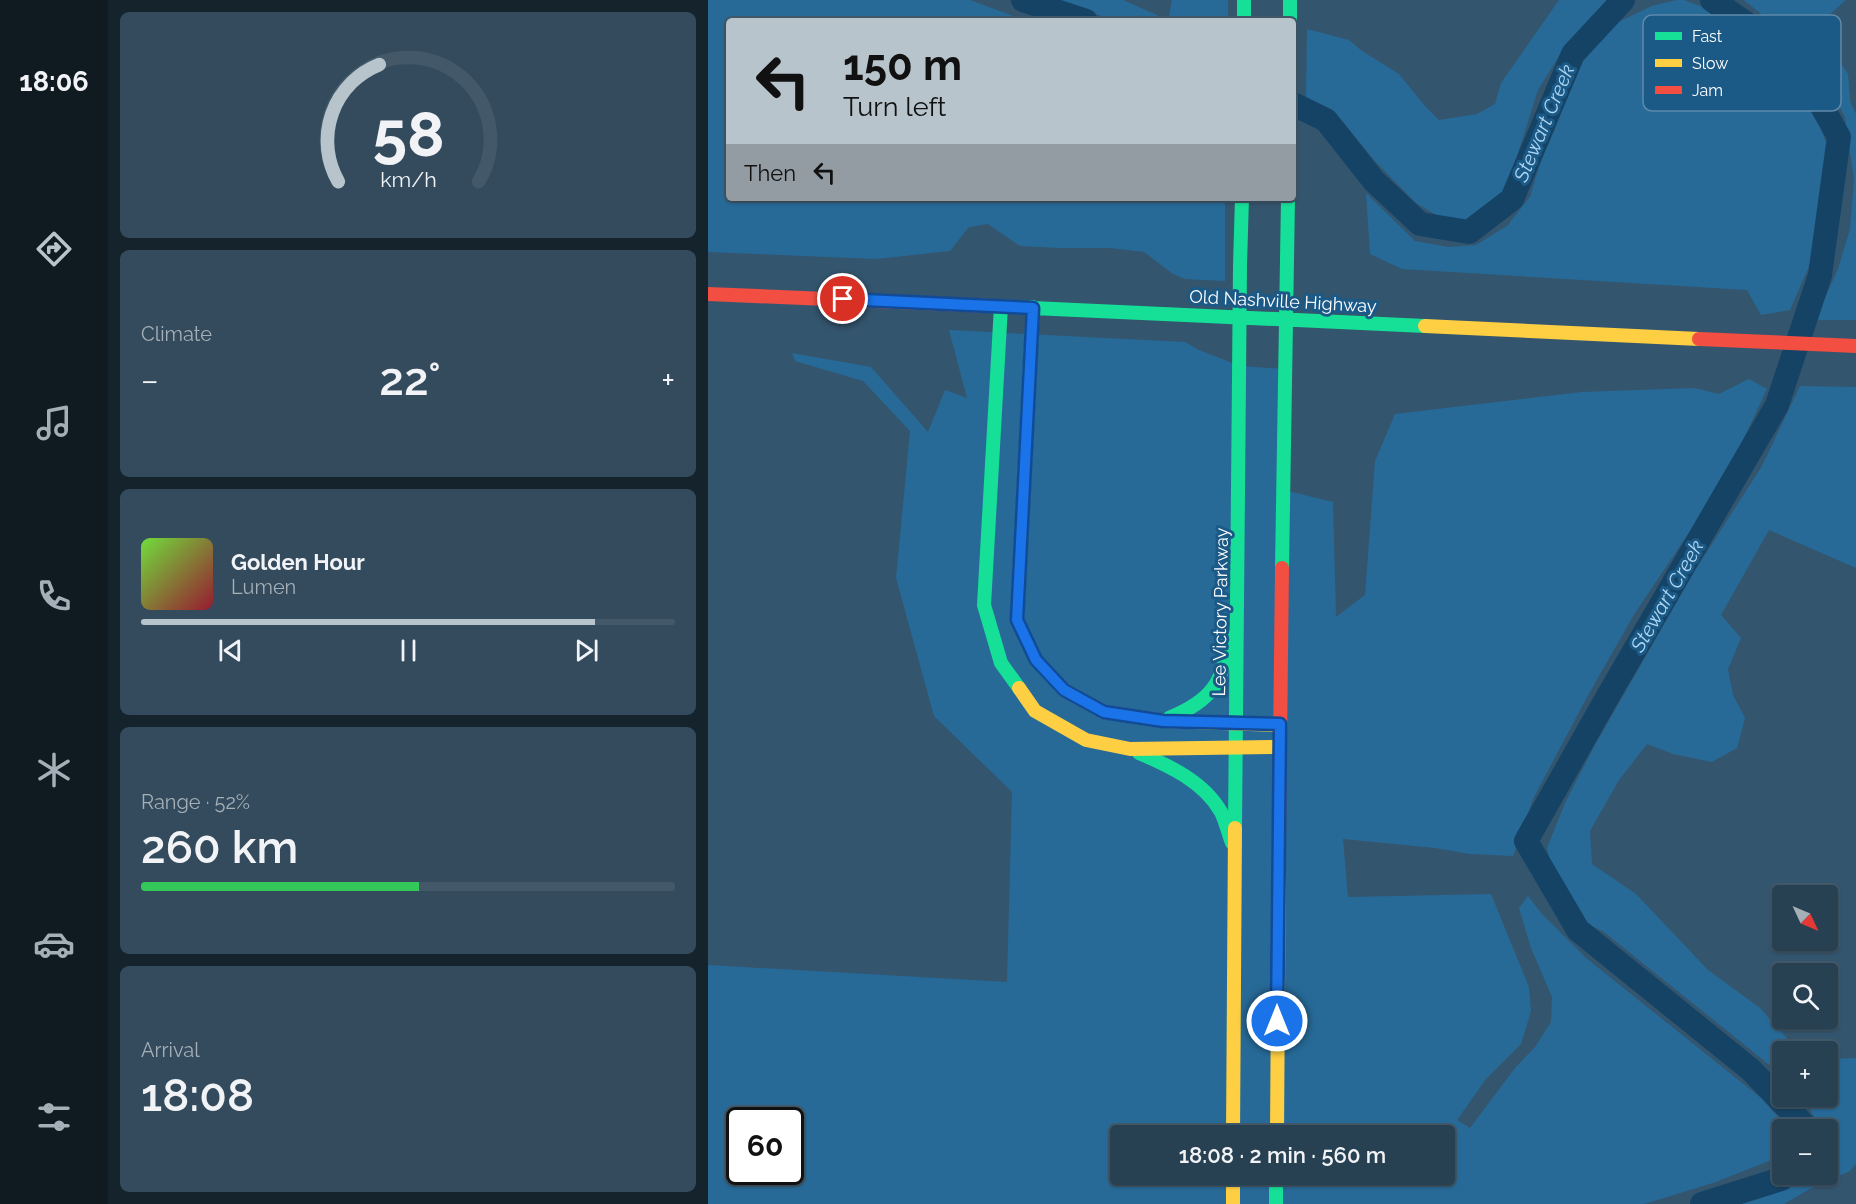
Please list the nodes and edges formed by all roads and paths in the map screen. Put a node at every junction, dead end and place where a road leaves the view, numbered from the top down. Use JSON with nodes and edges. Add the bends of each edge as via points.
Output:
{"nodes":[{"id":1,"x":1244,"y":0,"type":"edge"},
{"id":2,"x":1290,"y":0,"type":"edge"},
{"id":3,"x":1244,"y":18,"type":"edge"},
{"id":4,"x":1290,"y":18,"type":"edge"},
{"id":5,"x":1242,"y":201,"type":"edge"},
{"id":6,"x":1288,"y":201,"type":"edge"},
{"id":7,"x":708,"y":294,"type":"edge"},
{"id":8,"x":1001,"y":306,"type":"junction"},
{"id":9,"x":1033,"y":308,"type":"junction"},
{"id":10,"x":1856,"y":346,"type":"edge"},
{"id":11,"x":1239,"y":488,"type":"junction"},
{"id":12,"x":1163,"y":721,"type":"junction"},
{"id":13,"x":1236,"y":723,"type":"junction"},
{"id":14,"x":1280,"y":724,"type":"junction"},
{"id":15,"x":1279,"y":747,"type":"junction"},
{"id":16,"x":1237,"y":748,"type":"junction"},
{"id":17,"x":1130,"y":749,"type":"junction"},
{"id":18,"x":1236,"y":854,"type":"junction"},
{"id":19,"x":1233,"y":1125,"type":"edge"},
{"id":20,"x":1277,"y":1125,"type":"edge"},
{"id":21,"x":1233,"y":1185,"type":"edge"},
{"id":22,"x":1276,"y":1185,"type":"edge"},
{"id":23,"x":1233,"y":1204,"type":"edge"},
{"id":24,"x":1276,"y":1204,"type":"edge"}],
"edges":[{"from":1,"to":3,"type":"main road"},
{"from":2,"to":4,"type":"main road"},
{"from":5,"to":11,"type":"main road","name":"Lee Victory Parkway"},
{"from":6,"to":14,"type":"main road"},
{"from":7,"to":8,"type":"main road","name":"Old Nashville Highway"},
{"from":8,"to":9,"type":"main road","name":"Old Nashville Highway"},
{"from":8,"to":17,"type":"main road","via":[[984,605],[1001,663],[1035,711],[1086,740]]},
{"from":9,"to":10,"type":"main road","name":"Old Nashville Highway"},
{"from":9,"to":12,"type":"main road","via":[[1017,620],[1036,660],[1064,690],[1104,712]]},
{"from":11,"to":12,"type":"main road","via":[[1230,524],[1224,669],[1208,697]]},
{"from":11,"to":13,"type":"main road","name":"Lee Victory Parkway"},
{"from":12,"to":13,"type":"main road"},
{"from":13,"to":14,"type":"main road"},
{"from":13,"to":16,"type":"main road","name":"Lee Victory Parkway"},
{"from":14,"to":15,"type":"main road"},
{"from":15,"to":16,"type":"main road"},
{"from":15,"to":20,"type":"main road"},
{"from":16,"to":17,"type":"main road"},
{"from":16,"to":18,"type":"main road","name":"Lee Victory Parkway"},
{"from":17,"to":18,"type":"main road","via":[[1183,774],[1205,792],[1221,813]]},
{"from":18,"to":19,"type":"main road","name":"Lee Victory Parkway"},
{"from":21,"to":23,"type":"main road"},
{"from":22,"to":24,"type":"main road"}]}
